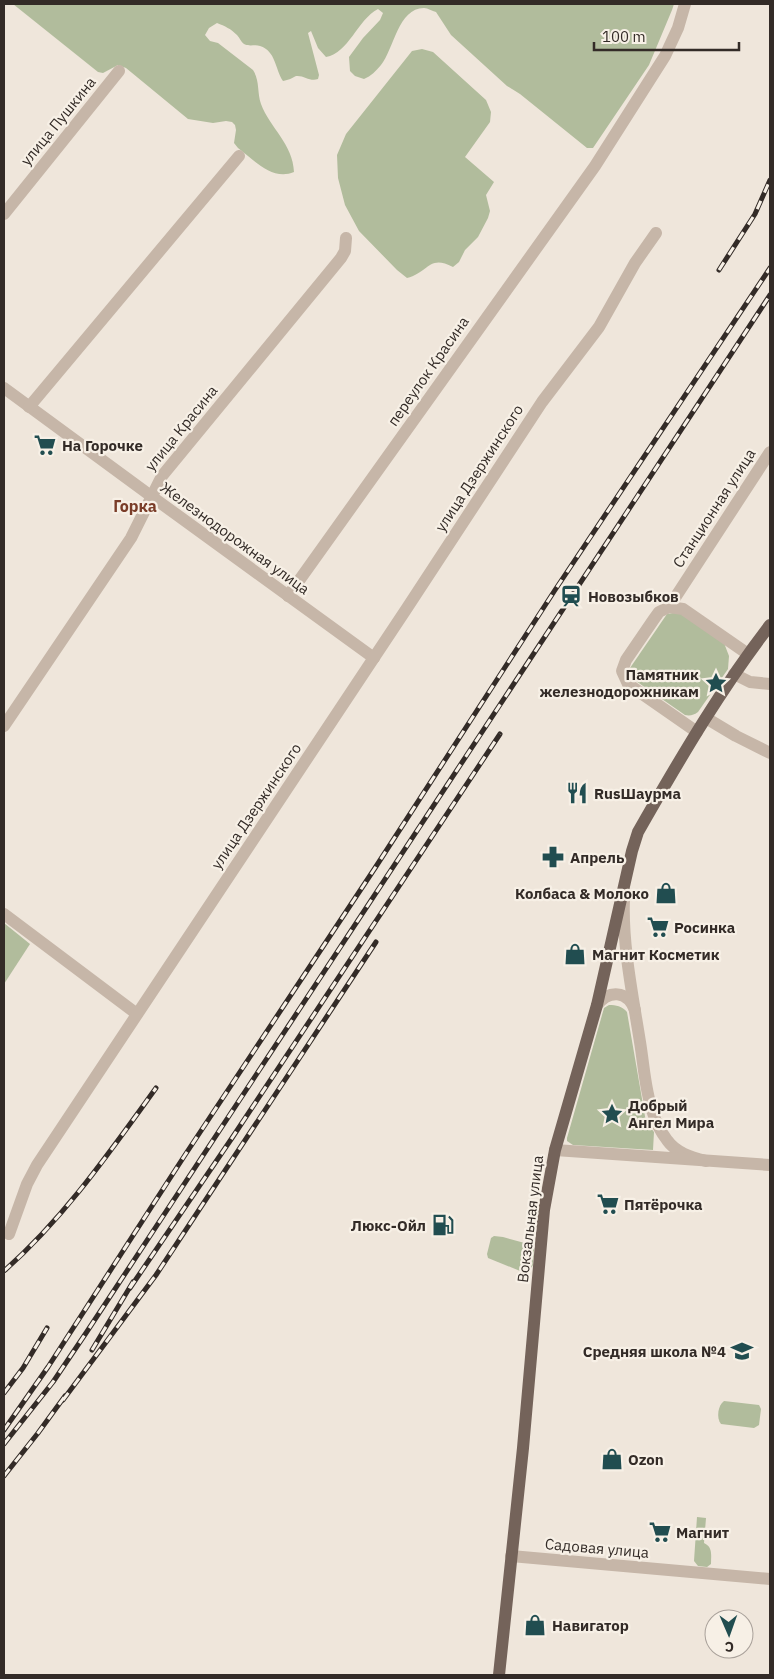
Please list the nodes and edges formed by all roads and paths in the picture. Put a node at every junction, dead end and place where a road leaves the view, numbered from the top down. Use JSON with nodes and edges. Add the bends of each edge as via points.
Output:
{"nodes":[{"id":1,"x":685,"y":4,"type":"edge"},
{"id":2,"x":119,"y":71,"type":"dead end"},
{"id":3,"x":239,"y":156,"type":"dead end"},
{"id":4,"x":4,"y":214,"type":"edge"},
{"id":5,"x":656,"y":233,"type":"dead end"},
{"id":6,"x":346,"y":238,"type":"dead end"},
{"id":7,"x":4,"y":388,"type":"edge"},
{"id":8,"x":29,"y":407,"type":"junction"},
{"id":9,"x":770,"y":452,"type":"edge"},
{"id":10,"x":150,"y":496,"type":"junction"},
{"id":11,"x":288,"y":596,"type":"junction"},
{"id":12,"x":669,"y":607,"type":"junction"},
{"id":13,"x":770,"y":625,"type":"edge"},
{"id":14,"x":748,"y":654,"type":"junction"},
{"id":15,"x":374,"y":658,"type":"junction"},
{"id":16,"x":734,"y":674,"type":"junction"},
{"id":17,"x":770,"y":684,"type":"edge"},
{"id":18,"x":706,"y":718,"type":"junction"},
{"id":19,"x":4,"y":726,"type":"edge"},
{"id":20,"x":697,"y":732,"type":"junction"},
{"id":21,"x":770,"y":753,"type":"edge"},
{"id":22,"x":625,"y":878,"type":"junction"},
{"id":23,"x":4,"y":914,"type":"edge"},
{"id":24,"x":597,"y":1005,"type":"junction"},
{"id":25,"x":635,"y":1010,"type":"junction"},
{"id":26,"x":137,"y":1014,"type":"junction"},
{"id":27,"x":555,"y":1150,"type":"junction"},
{"id":28,"x":706,"y":1161,"type":"junction"},
{"id":29,"x":770,"y":1165,"type":"edge"},
{"id":30,"x":9,"y":1234,"type":"dead end"},
{"id":31,"x":511,"y":1556,"type":"junction"},
{"id":32,"x":770,"y":1579,"type":"edge"},
{"id":33,"x":499,"y":1675,"type":"edge"}],
"edges":[{"from":1,"to":11,"type":"street","name":"переулок Красина","via":[[665,56],[595,166]]},
{"from":2,"to":4,"type":"street","name":"улица Пушкина"},
{"from":3,"to":8,"type":"street"},
{"from":5,"to":15,"type":"street","name":"улица Дзержинского","via":[[599,327],[542,402]]},
{"from":6,"to":10,"type":"street","name":"улица Красина","via":[[341,258],[162,476]]},
{"from":7,"to":8,"type":"street","name":"Железнодорожная улица"},
{"from":8,"to":10,"type":"street","name":"Железнодорожная улица"},
{"from":9,"to":12,"type":"street","name":"Станционная улица"},
{"from":10,"to":11,"type":"street","name":"Железнодорожная улица"},
{"from":10,"to":19,"type":"street","name":"улица Красина","via":[[131,538]]},
{"from":11,"to":15,"type":"street","name":"Железнодорожная улица"},
{"from":12,"to":14,"type":"street","via":[[683,609]]},
{"from":12,"to":20,"type":"street","via":[[659,612],[622,671],[628,684]]},
{"from":13,"to":14,"type":"main road","name":"Вокзальная улица"},
{"from":14,"to":16,"type":"main road","name":"Вокзальная улица"},
{"from":15,"to":26,"type":"street","name":"улица Дзержинского"},
{"from":16,"to":17,"type":"street","via":[[750,682]]},
{"from":16,"to":18,"type":"main road","name":"Вокзальная улица"},
{"from":18,"to":20,"type":"main road","name":"Вокзальная улица"},
{"from":18,"to":21,"type":"street"},
{"from":20,"to":22,"type":"main road","name":"Вокзальная улица","via":[[638,832]]},
{"from":22,"to":24,"type":"main road","name":"Вокзальная улица"},
{"from":22,"to":25,"type":"street","via":[[624,923]]},
{"from":23,"to":26,"type":"street"},
{"from":24,"to":25,"type":"street","via":[[606,996],[616,994],[628,999]]},
{"from":24,"to":27,"type":"main road","name":"Вокзальная улица"},
{"from":25,"to":28,"type":"street","via":[[649,1098],[657,1124],[674,1148]]},
{"from":26,"to":30,"type":"street","name":"улица Дзержинского","via":[[37,1166]]},
{"from":27,"to":28,"type":"street"},
{"from":27,"to":31,"type":"main road","name":"Вокзальная улица","via":[[541,1241]]},
{"from":28,"to":29,"type":"street"},
{"from":31,"to":32,"type":"street","name":"Садовая улица"},
{"from":31,"to":33,"type":"main road","name":"Вокзальная улица"}]}
